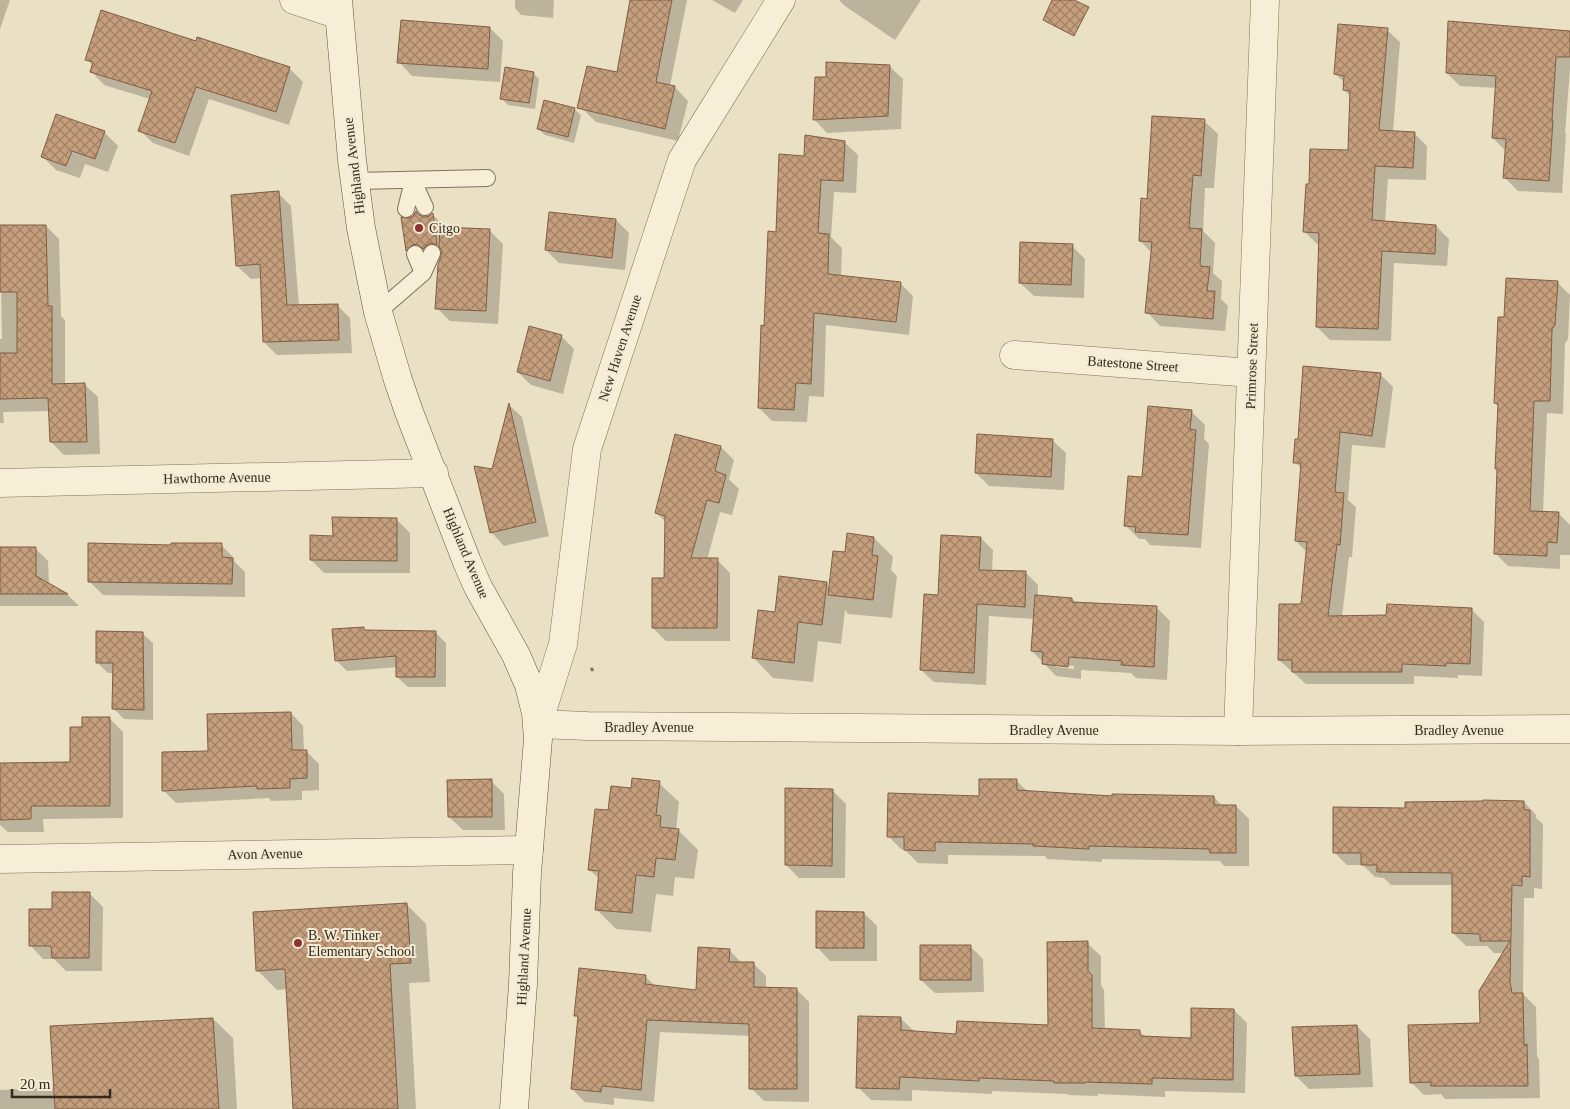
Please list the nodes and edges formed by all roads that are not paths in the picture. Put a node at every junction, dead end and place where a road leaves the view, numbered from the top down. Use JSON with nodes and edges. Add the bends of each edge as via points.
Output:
{"nodes":[{"id":1,"x":294,"y":0,"type":"edge"},
{"id":2,"x":781,"y":0,"type":"edge"},
{"id":3,"x":1265,"y":0,"type":"edge"},
{"id":4,"x":339,"y":7,"type":"edge"},
{"id":5,"x":487,"y":178,"type":"dead end"},
{"id":6,"x":355,"y":181,"type":"junction"},
{"id":7,"x":413,"y":181,"type":"junction"},
{"id":8,"x":425,"y":207,"type":"dead end"},
{"id":9,"x":406,"y":209,"type":"dead end"},
{"id":10,"x":432,"y":253,"type":"dead end"},
{"id":11,"x":415,"y":254,"type":"dead end"},
{"id":12,"x":423,"y":273,"type":"junction"},
{"id":13,"x":378,"y":312,"type":"junction"},
{"id":14,"x":1014,"y":355,"type":"dead end"},
{"id":15,"x":1251,"y":373,"type":"junction"},
{"id":16,"x":434,"y":473,"type":"junction"},
{"id":17,"x":0,"y":482,"type":"edge"},
{"id":18,"x":538,"y":724,"type":"junction"},
{"id":19,"x":1570,"y":729,"type":"edge"},
{"id":20,"x":1238,"y":731,"type":"junction"},
{"id":21,"x":529,"y":850,"type":"junction"},
{"id":22,"x":0,"y":859,"type":"edge"},
{"id":23,"x":514,"y":1109,"type":"edge"}],
"edges":[{"from":1,"to":4,"type":"street"},
{"from":2,"to":18,"type":"street","name":"New Haven Avenue","via":[[682,160],[587,449],[563,644]]},
{"from":3,"to":15,"type":"street","name":"Primrose Street"},
{"from":4,"to":6,"type":"street","name":"Highland Avenue"},
{"from":5,"to":7,"type":"lane"},
{"from":6,"to":7,"type":"lane"},
{"from":6,"to":13,"type":"street","name":"Highland Avenue"},
{"from":7,"to":8,"type":"lane"},
{"from":7,"to":9,"type":"lane"},
{"from":10,"to":12,"type":"lane"},
{"from":11,"to":12,"type":"lane"},
{"from":12,"to":13,"type":"lane"},
{"from":13,"to":16,"type":"street","name":"Highland Avenue","via":[[398,380]]},
{"from":14,"to":15,"type":"street","name":"Batestone Street"},
{"from":15,"to":20,"type":"street","name":"Primrose Street"},
{"from":16,"to":17,"type":"street","name":"Hawthorne Avenue"},
{"from":16,"to":18,"type":"street","name":"Highland Avenue","via":[[474,579],[529,685]]},
{"from":18,"to":20,"type":"street","name":"Bradley Avenue"},
{"from":18,"to":21,"type":"street","name":"Highland Avenue"},
{"from":19,"to":20,"type":"street","name":"Bradley Avenue"},
{"from":21,"to":22,"type":"street","name":"Avon Avenue"},
{"from":21,"to":23,"type":"street","name":"Highland Avenue"}]}
